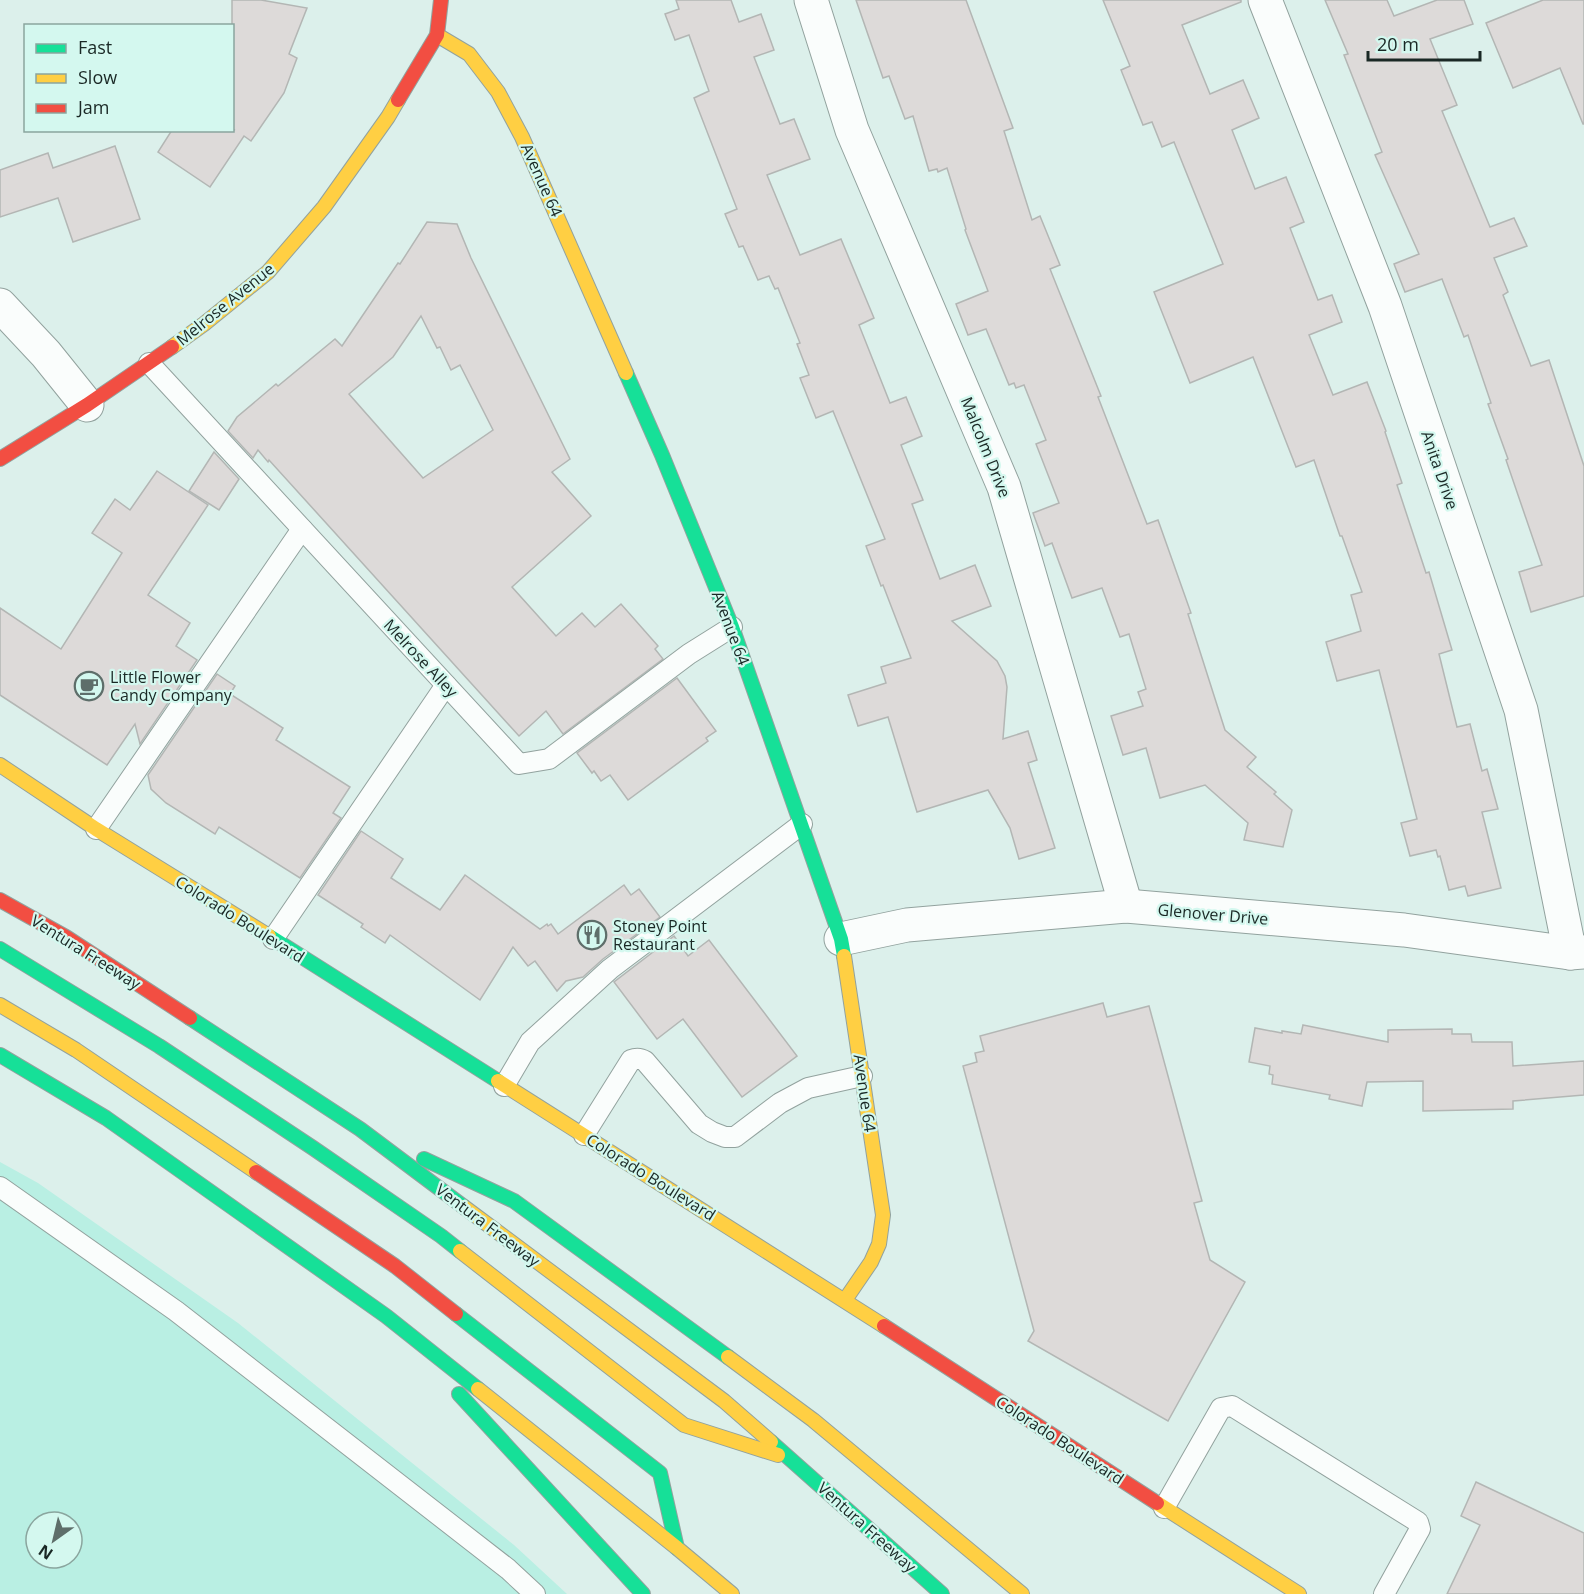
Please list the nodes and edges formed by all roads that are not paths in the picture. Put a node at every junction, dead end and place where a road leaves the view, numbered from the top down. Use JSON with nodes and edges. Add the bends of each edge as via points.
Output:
{"nodes":[{"id":1,"x":441,"y":0,"type":"edge"},
{"id":2,"x":811,"y":0,"type":"edge"},
{"id":3,"x":1265,"y":0,"type":"edge"},
{"id":4,"x":437,"y":34,"type":"junction"},
{"id":5,"x":0,"y":305,"type":"edge"},
{"id":6,"x":149,"y":363,"type":"junction"},
{"id":7,"x":87,"y":405,"type":"junction"},
{"id":8,"x":0,"y":459,"type":"edge"},
{"id":9,"x":302,"y":529,"type":"junction"},
{"id":10,"x":732,"y":627,"type":"junction"},
{"id":11,"x":446,"y":685,"type":"junction"},
{"id":12,"x":0,"y":765,"type":"edge"},
{"id":13,"x":802,"y":824,"type":"junction"},
{"id":14,"x":96,"y":829,"type":"junction"},
{"id":15,"x":0,"y":900,"type":"edge"},
{"id":16,"x":1126,"y":906,"type":"junction"},
{"id":17,"x":273,"y":939,"type":"junction"},
{"id":18,"x":841,"y":939,"type":"junction"},
{"id":19,"x":0,"y":949,"type":"edge"},
{"id":20,"x":1577,"y":952,"type":"edge"},
{"id":21,"x":0,"y":1005,"type":"edge"},
{"id":22,"x":0,"y":1055,"type":"edge"},
{"id":23,"x":862,"y":1076,"type":"junction"},
{"id":24,"x":504,"y":1086,"type":"junction"},
{"id":25,"x":360,"y":1129,"type":"junction"},
{"id":26,"x":584,"y":1135,"type":"junction"},
{"id":27,"x":0,"y":1188,"type":"edge"},
{"id":28,"x":845,"y":1300,"type":"junction"},
{"id":29,"x":387,"y":1316,"type":"junction"},
{"id":30,"x":791,"y":1459,"type":"junction"},
{"id":31,"x":1164,"y":1508,"type":"junction"},
{"id":32,"x":677,"y":1548,"type":"junction"},
{"id":33,"x":535,"y":1594,"type":"edge"},
{"id":34,"x":643,"y":1594,"type":"edge"},
{"id":35,"x":732,"y":1594,"type":"edge"},
{"id":36,"x":942,"y":1594,"type":"edge"},
{"id":37,"x":1022,"y":1594,"type":"edge"},
{"id":38,"x":1299,"y":1594,"type":"edge"},
{"id":39,"x":1384,"y":1594,"type":"edge"}],
"edges":[{"from":1,"to":4,"type":"main road"},
{"from":2,"to":16,"type":"street","name":"Malcolm Drive","via":[[852,130],[1004,487]]},
{"from":3,"to":20,"type":"street","name":"Anita Drive","via":[[1385,306],[1521,710]]},
{"from":4,"to":6,"type":"main road","name":"Melrose Avenue","via":[[388,117],[324,207],[268,272]]},
{"from":4,"to":10,"type":"main road","name":"Avenue 64","via":[[469,54],[498,92],[522,137],[662,455]]},
{"from":5,"to":7,"type":"street"},
{"from":6,"to":7,"type":"main road","name":"Melrose Avenue"},
{"from":6,"to":9,"type":"lane","name":"Melrose Alley"},
{"from":7,"to":8,"type":"main road","name":"Melrose Avenue"},
{"from":9,"to":11,"type":"lane","name":"Melrose Alley"},
{"from":9,"to":14,"type":"lane"},
{"from":10,"to":11,"type":"lane","name":"Melrose Alley","via":[[689,654],[549,759],[519,764]]},
{"from":10,"to":13,"type":"main road","name":"Avenue 64"},
{"from":11,"to":17,"type":"lane"},
{"from":12,"to":14,"type":"main road","name":"Colorado Boulevard"},
{"from":13,"to":18,"type":"main road","name":"Avenue 64"},
{"from":13,"to":24,"type":"lane","via":[[610,969],[530,1042]]},
{"from":14,"to":17,"type":"main road","name":"Colorado Boulevard"},
{"from":15,"to":25,"type":"main road","name":"Ventura Freeway","via":[[66,937]]},
{"from":16,"to":18,"type":"street","name":"Glenover Drive","via":[[907,925]]},
{"from":16,"to":20,"type":"street","name":"Glenover Drive","via":[[1404,930]]},
{"from":17,"to":24,"type":"main road","name":"Colorado Boulevard"},
{"from":18,"to":23,"type":"main road","name":"Avenue 64"},
{"from":19,"to":30,"type":"main road","via":[[168,1052],[441,1236],[684,1425]]},
{"from":21,"to":32,"type":"main road","via":[[76,1050],[395,1266],[660,1473]]},
{"from":22,"to":29,"type":"main road","via":[[106,1118]]},
{"from":23,"to":26,"type":"lane","via":[[808,1088],[780,1103],[735,1137],[725,1137],[699,1124],[645,1061],[634,1059]]},
{"from":23,"to":28,"type":"main road","name":"Avenue 64","via":[[883,1215],[879,1244],[871,1263]]},
{"from":24,"to":26,"type":"main road","name":"Colorado Boulevard"},
{"from":25,"to":30,"type":"main road","name":"Ventura Freeway","via":[[723,1401]]},
{"from":25,"to":37,"type":"main road","via":[[514,1201],[813,1420]]},
{"from":26,"to":28,"type":"main road","name":"Colorado Boulevard"},
{"from":27,"to":33,"type":"lane","via":[[176,1311]]},
{"from":28,"to":31,"type":"main road","name":"Colorado Boulevard"},
{"from":29,"to":32,"type":"main road"},
{"from":29,"to":34,"type":"main road"},
{"from":30,"to":36,"type":"main road","name":"Ventura Freeway"},
{"from":31,"to":38,"type":"main road","name":"Colorado Boulevard"},
{"from":31,"to":39,"type":"lane","via":[[1221,1408],[1232,1406],[1418,1522],[1420,1529]]},
{"from":32,"to":35,"type":"main road"}]}
